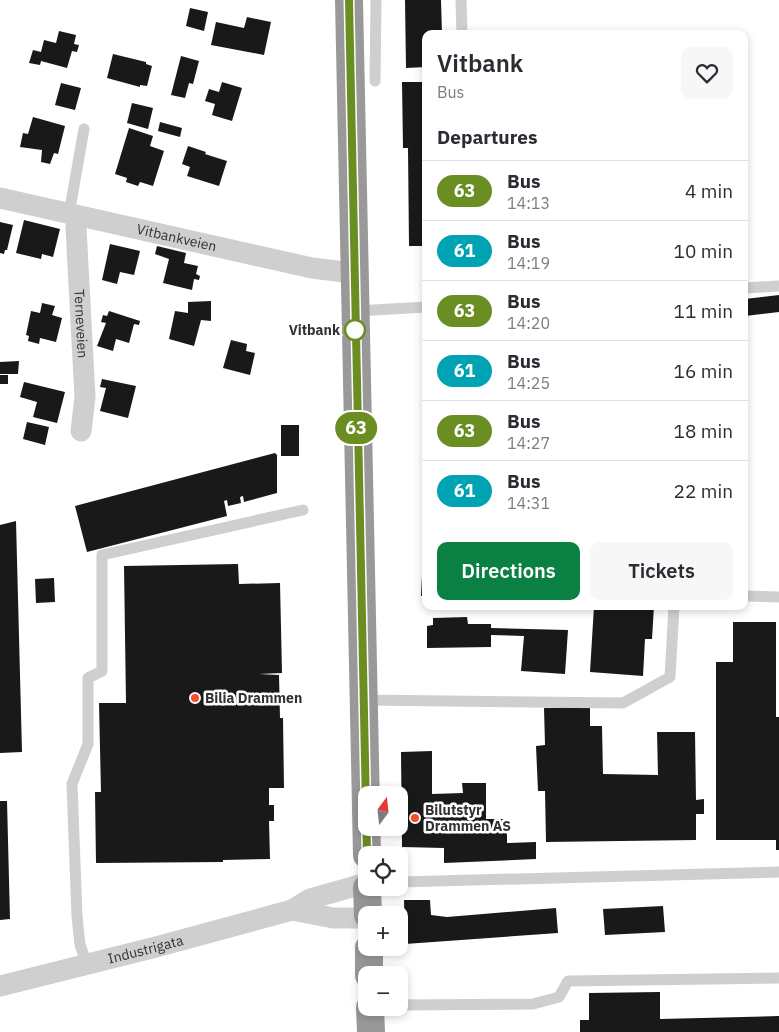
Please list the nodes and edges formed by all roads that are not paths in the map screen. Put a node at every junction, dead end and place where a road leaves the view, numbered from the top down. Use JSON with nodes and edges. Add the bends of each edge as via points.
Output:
{"nodes":[{"id":1,"x":349,"y":0,"type":"edge"},
{"id":2,"x":376,"y":0,"type":"edge"},
{"id":3,"x":461,"y":0,"type":"edge"},
{"id":4,"x":462,"y":30,"type":"edge"},
{"id":5,"x":376,"y":81,"type":"dead end"},
{"id":6,"x":84,"y":128,"type":"dead end"},
{"id":7,"x":0,"y":198,"type":"edge"},
{"id":8,"x":74,"y":215,"type":"junction"},
{"id":9,"x":354,"y":273,"type":"junction"},
{"id":10,"x":779,"y":286,"type":"edge"},
{"id":11,"x":748,"y":288,"type":"edge"},
{"id":12,"x":422,"y":307,"type":"edge"},
{"id":13,"x":354,"y":311,"type":"junction"},
{"id":14,"x":81,"y":431,"type":"dead end"},
{"id":15,"x":303,"y":510,"type":"dead end"},
{"id":16,"x":748,"y":596,"type":"edge"},
{"id":17,"x":779,"y":597,"type":"edge"},
{"id":18,"x":674,"y":610,"type":"edge"},
{"id":19,"x":363,"y":700,"type":"junction"},
{"id":20,"x":367,"y":846,"type":"edge"},
{"id":21,"x":779,"y":872,"type":"edge"},
{"id":22,"x":408,"y":882,"type":"edge"},
{"id":23,"x":358,"y":885,"type":"edge"},
{"id":24,"x":292,"y":910,"type":"junction"},
{"id":25,"x":358,"y":918,"type":"edge"},
{"id":26,"x":87,"y":964,"type":"junction"},
{"id":27,"x":779,"y":978,"type":"edge"},
{"id":28,"x":0,"y":986,"type":"edge"},
{"id":29,"x":408,"y":1005,"type":"edge"},
{"id":30,"x":370,"y":1016,"type":"edge"},
{"id":31,"x":371,"y":1032,"type":"edge"}],
"edges":[{"from":1,"to":9,"type":"highway"},
{"from":2,"to":5,"type":"lane"},
{"from":3,"to":4,"type":"lane"},
{"from":6,"to":8,"type":"lane"},
{"from":7,"to":8,"type":"street","name":"Vitbankveien"},
{"from":8,"to":9,"type":"street","name":"Vitbankveien","via":[[312,268]]},
{"from":8,"to":14,"type":"street","name":"Terneveien","via":[[85,397]]},
{"from":9,"to":13,"type":"highway"},
{"from":10,"to":11,"type":"lane"},
{"from":12,"to":13,"type":"lane"},
{"from":13,"to":19,"type":"highway"},
{"from":15,"to":26,"type":"lane","via":[[102,555],[102,671],[88,678],[88,744],[72,784],[77,916],[80,945]]},
{"from":16,"to":17,"type":"lane"},
{"from":18,"to":19,"type":"lane","via":[[670,677],[623,703]]},
{"from":19,"to":20,"type":"highway"},
{"from":21,"to":22,"type":"lane"},
{"from":23,"to":24,"type":"street","name":"Industrigata","via":[[310,899]]},
{"from":24,"to":25,"type":"street","name":"Industrigata","via":[[333,918]]},
{"from":24,"to":26,"type":"street","name":"Industrigata"},
{"from":26,"to":28,"type":"street","name":"Industrigata"},
{"from":27,"to":29,"type":"lane","via":[[568,981],[559,997],[533,1004]]},
{"from":30,"to":31,"type":"highway"}]}
